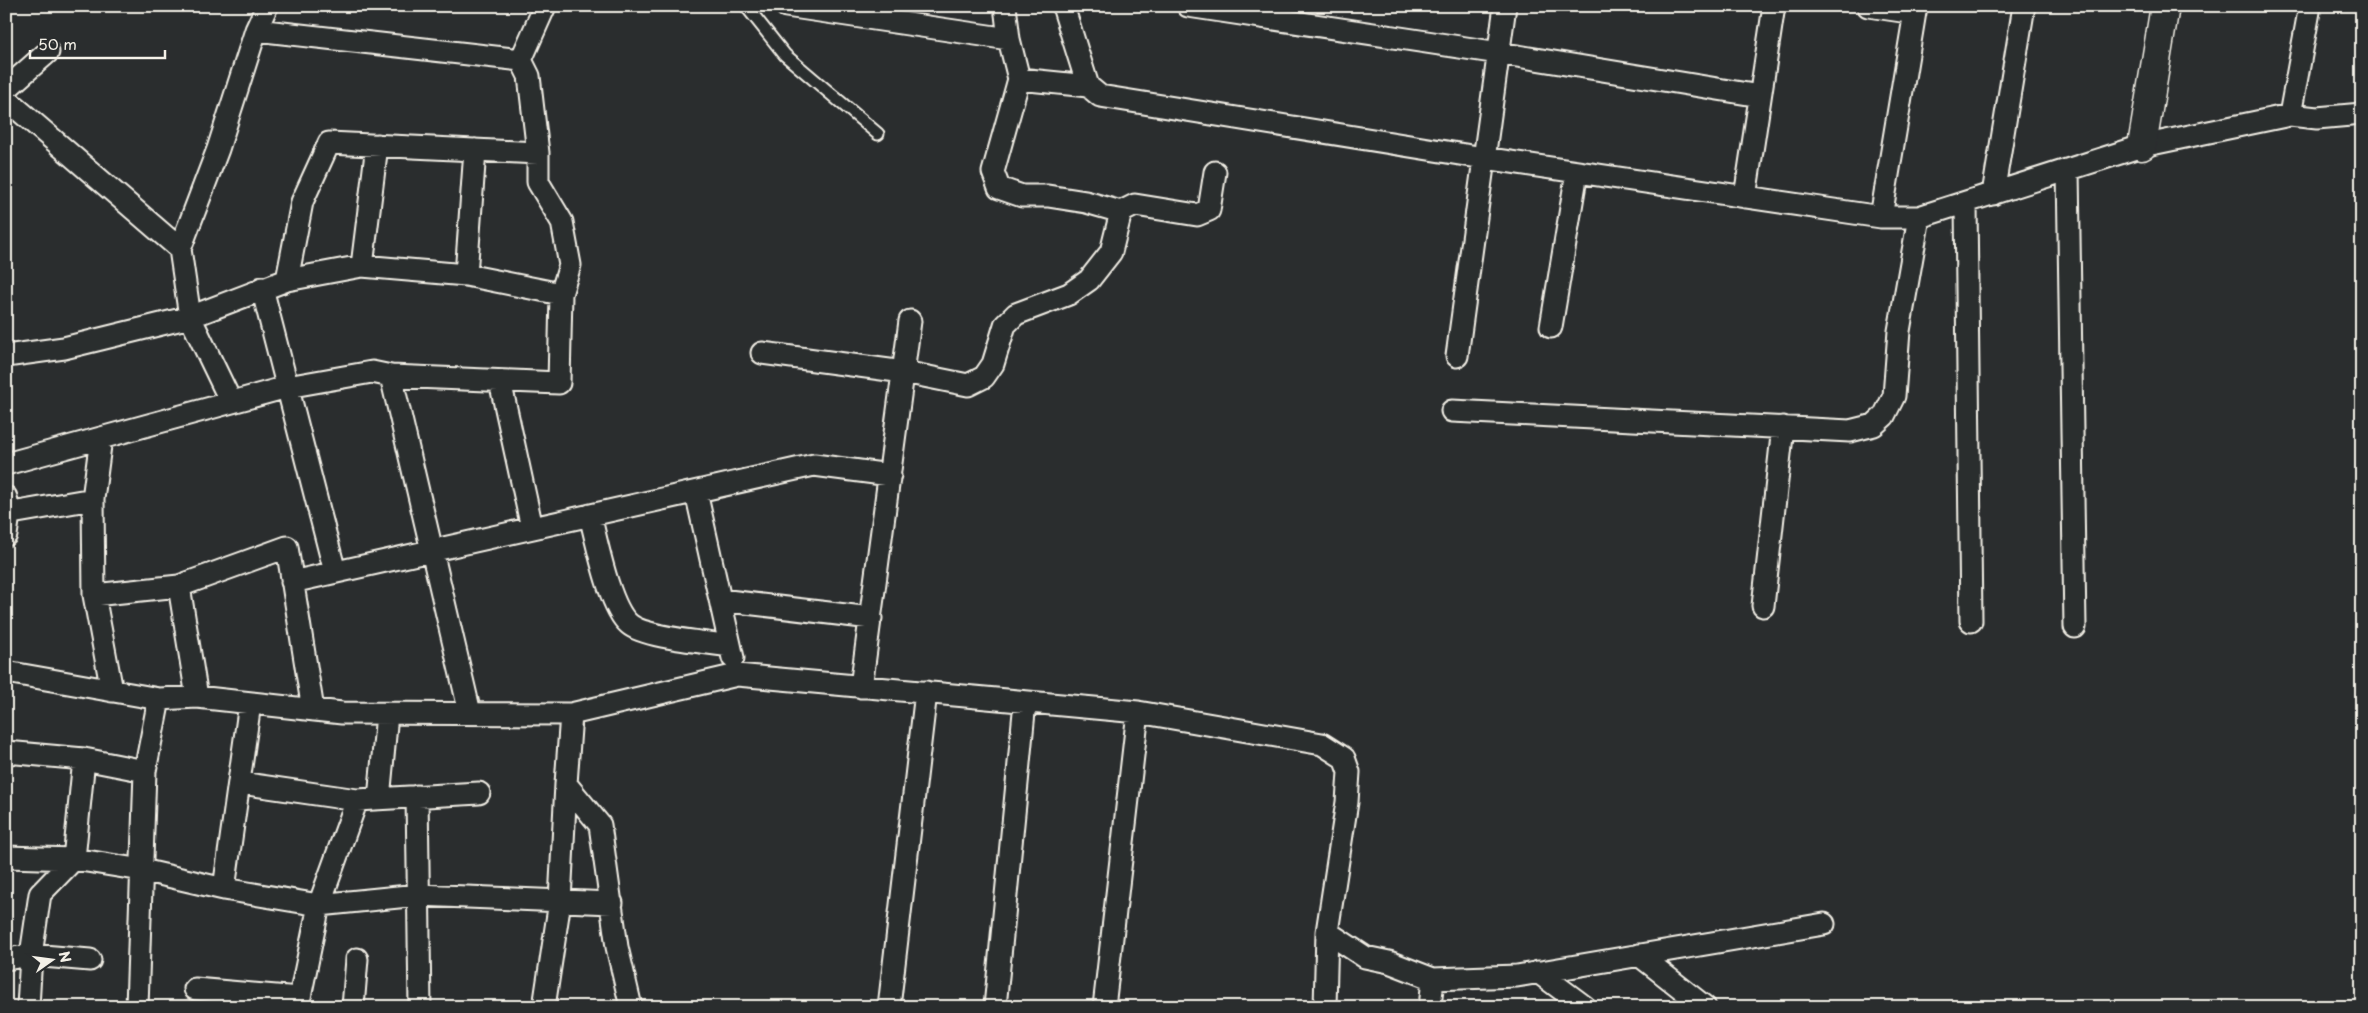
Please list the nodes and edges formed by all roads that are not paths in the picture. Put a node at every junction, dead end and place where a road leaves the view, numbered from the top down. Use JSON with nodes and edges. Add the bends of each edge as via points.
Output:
{"nodes":[{"id":1,"x":267,"y":6,"type":"edge"},
{"id":2,"x":544,"y":6,"type":"edge"},
{"id":3,"x":746,"y":6,"type":"edge"},
{"id":4,"x":786,"y":6,"type":"edge"},
{"id":5,"x":1005,"y":6,"type":"edge"},
{"id":6,"x":1063,"y":6,"type":"edge"},
{"id":7,"x":1188,"y":6,"type":"edge"},
{"id":8,"x":1505,"y":6,"type":"edge"},
{"id":9,"x":1774,"y":6,"type":"edge"},
{"id":10,"x":1868,"y":6,"type":"edge"},
{"id":11,"x":2024,"y":6,"type":"edge"},
{"id":12,"x":2165,"y":6,"type":"edge"},
{"id":13,"x":2310,"y":6,"type":"edge"},
{"id":14,"x":1915,"y":10,"type":"edge"},
{"id":15,"x":256,"y":30,"type":"junction"},
{"id":16,"x":1009,"y":39,"type":"junction"},
{"id":17,"x":48,"y":52,"type":"dead end"},
{"id":18,"x":1499,"y":53,"type":"junction"},
{"id":19,"x":521,"y":60,"type":"junction"},
{"id":20,"x":1019,"y":78,"type":"junction"},
{"id":21,"x":1088,"y":86,"type":"junction"},
{"id":22,"x":6,"y":89,"type":"edge"},
{"id":23,"x":1760,"y":96,"type":"junction"},
{"id":24,"x":6,"y":99,"type":"edge"},
{"id":25,"x":2362,"y":114,"type":"edge"},
{"id":26,"x":2290,"y":115,"type":"junction"},
{"id":27,"x":878,"y":134,"type":"dead end"},
{"id":28,"x":377,"y":145,"type":"junction"},
{"id":29,"x":2142,"y":146,"type":"junction"},
{"id":30,"x":475,"y":150,"type":"junction"},
{"id":31,"x":538,"y":153,"type":"junction"},
{"id":32,"x":1484,"y":158,"type":"junction"},
{"id":33,"x":2068,"y":170,"type":"junction"},
{"id":34,"x":1215,"y":172,"type":"dead end"},
{"id":35,"x":1577,"y":172,"type":"junction"},
{"id":36,"x":1993,"y":194,"type":"junction"},
{"id":37,"x":1745,"y":196,"type":"junction"},
{"id":38,"x":1966,"y":204,"type":"junction"},
{"id":39,"x":1121,"y":212,"type":"junction"},
{"id":40,"x":1881,"y":217,"type":"junction"},
{"id":41,"x":1919,"y":217,"type":"junction"},
{"id":42,"x":180,"y":249,"type":"junction"},
{"id":43,"x":362,"y":266,"type":"junction"},
{"id":44,"x":466,"y":275,"type":"junction"},
{"id":45,"x":287,"y":280,"type":"junction"},
{"id":46,"x":262,"y":288,"type":"junction"},
{"id":47,"x":561,"y":294,"type":"junction"},
{"id":48,"x":190,"y":317,"type":"junction"},
{"id":49,"x":910,"y":321,"type":"dead end"},
{"id":50,"x":1551,"y":327,"type":"dead end"},
{"id":51,"x":762,"y":353,"type":"dead end"},
{"id":52,"x":6,"y":356,"type":"edge"},
{"id":53,"x":1457,"y":356,"type":"dead end"},
{"id":54,"x":904,"y":372,"type":"junction"},
{"id":55,"x":391,"y":376,"type":"junction"},
{"id":56,"x":500,"y":381,"type":"junction"},
{"id":57,"x":287,"y":387,"type":"junction"},
{"id":58,"x":231,"y":402,"type":"junction"},
{"id":59,"x":1452,"y":411,"type":"dead end"},
{"id":60,"x":1783,"y":427,"type":"junction"},
{"id":61,"x":101,"y":438,"type":"junction"},
{"id":62,"x":6,"y":464,"type":"edge"},
{"id":63,"x":890,"y":475,"type":"junction"},
{"id":64,"x":696,"y":492,"type":"junction"},
{"id":65,"x":93,"y":499,"type":"junction"},
{"id":66,"x":7,"y":508,"type":"edge"},
{"id":67,"x":590,"y":516,"type":"junction"},
{"id":68,"x":532,"y":528,"type":"junction"},
{"id":69,"x":6,"y":535,"type":"edge"},
{"id":70,"x":432,"y":551,"type":"junction"},
{"id":71,"x":335,"y":572,"type":"junction"},
{"id":72,"x":292,"y":582,"type":"junction"},
{"id":73,"x":179,"y":586,"type":"junction"},
{"id":74,"x":94,"y":595,"type":"junction"},
{"id":75,"x":720,"y":600,"type":"junction"},
{"id":76,"x":1763,"y":606,"type":"dead end"},
{"id":77,"x":871,"y":618,"type":"junction"},
{"id":78,"x":1971,"y":621,"type":"dead end"},
{"id":79,"x":2075,"y":627,"type":"dead end"},
{"id":80,"x":730,"y":646,"type":"junction"},
{"id":81,"x":6,"y":672,"type":"edge"},
{"id":82,"x":737,"y":675,"type":"junction"},
{"id":83,"x":861,"y":687,"type":"junction"},
{"id":84,"x":112,"y":691,"type":"junction"},
{"id":85,"x":926,"y":692,"type":"junction"},
{"id":86,"x":197,"y":697,"type":"junction"},
{"id":87,"x":159,"y":699,"type":"junction"},
{"id":88,"x":1025,"y":702,"type":"junction"},
{"id":89,"x":250,"y":703,"type":"junction"},
{"id":90,"x":313,"y":710,"type":"junction"},
{"id":91,"x":1138,"y":712,"type":"junction"},
{"id":92,"x":470,"y":713,"type":"junction"},
{"id":93,"x":387,"y":714,"type":"junction"},
{"id":94,"x":571,"y":714,"type":"junction"},
{"id":95,"x":6,"y":752,"type":"edge"},
{"id":96,"x":84,"y":759,"type":"junction"},
{"id":97,"x":145,"y":771,"type":"junction"},
{"id":98,"x":241,"y":783,"type":"junction"},
{"id":99,"x":566,"y":784,"type":"junction"},
{"id":100,"x":479,"y":793,"type":"dead end"},
{"id":101,"x":417,"y":796,"type":"junction"},
{"id":102,"x":379,"y":799,"type":"junction"},
{"id":103,"x":357,"y":800,"type":"junction"},
{"id":104,"x":6,"y":857,"type":"edge"},
{"id":105,"x":74,"y":859,"type":"junction"},
{"id":106,"x":142,"y":870,"type":"junction"},
{"id":107,"x":224,"y":889,"type":"junction"},
{"id":108,"x":418,"y":895,"type":"junction"},
{"id":109,"x":560,"y":901,"type":"junction"},
{"id":110,"x":612,"y":903,"type":"junction"},
{"id":111,"x":319,"y":906,"type":"junction"},
{"id":112,"x":1824,"y":924,"type":"dead end"},
{"id":113,"x":1327,"y":932,"type":"junction"},
{"id":114,"x":1639,"y":955,"type":"junction"},
{"id":115,"x":31,"y":956,"type":"junction"},
{"id":116,"x":6,"y":959,"type":"edge"},
{"id":117,"x":357,"y":959,"type":"dead end"},
{"id":118,"x":90,"y":960,"type":"dead end"},
{"id":119,"x":1538,"y":972,"type":"junction"},
{"id":120,"x":1433,"y":979,"type":"junction"},
{"id":121,"x":194,"y":989,"type":"dead end"},
{"id":122,"x":1563,"y":999,"type":"edge"},
{"id":123,"x":299,"y":1002,"type":"edge"},
{"id":124,"x":28,"y":1007,"type":"edge"},
{"id":125,"x":137,"y":1007,"type":"edge"},
{"id":126,"x":353,"y":1007,"type":"edge"},
{"id":127,"x":420,"y":1007,"type":"edge"},
{"id":128,"x":544,"y":1007,"type":"edge"},
{"id":129,"x":631,"y":1007,"type":"edge"},
{"id":130,"x":889,"y":1007,"type":"edge"},
{"id":131,"x":996,"y":1007,"type":"edge"},
{"id":132,"x":1104,"y":1007,"type":"edge"},
{"id":133,"x":1325,"y":1007,"type":"edge"},
{"id":134,"x":1430,"y":1007,"type":"edge"},
{"id":135,"x":1585,"y":1007,"type":"edge"},
{"id":136,"x":1705,"y":1007,"type":"edge"}],
"edges":[{"from":1,"to":15,"type":"street"},
{"from":2,"to":19,"type":"street"},
{"from":3,"to":27,"type":"lane","via":[[786,55]]},
{"from":4,"to":16,"type":"street"},
{"from":5,"to":16,"type":"street"},
{"from":6,"to":21,"type":"street"},
{"from":7,"to":18,"type":"street"},
{"from":8,"to":18,"type":"street"},
{"from":9,"to":23,"type":"street"},
{"from":10,"to":14,"type":"street"},
{"from":11,"to":36,"type":"street"},
{"from":12,"to":29,"type":"street"},
{"from":13,"to":26,"type":"street"},
{"from":14,"to":40,"type":"street"},
{"from":15,"to":19,"type":"street"},
{"from":15,"to":42,"type":"street","via":[[218,149]]},
{"from":16,"to":20,"type":"street"},
{"from":17,"to":22,"type":"street"},
{"from":18,"to":23,"type":"street"},
{"from":18,"to":32,"type":"street"},
{"from":19,"to":31,"type":"street","via":[[529,76]]},
{"from":20,"to":21,"type":"street"},
{"from":20,"to":39,"type":"street","via":[[993,172],[1000,188],[1022,196],[1086,202]]},
{"from":21,"to":32,"type":"street","via":[[1100,96]]},
{"from":23,"to":37,"type":"street"},
{"from":24,"to":42,"type":"street"},
{"from":25,"to":26,"type":"street","via":[[2317,118]]},
{"from":26,"to":29,"type":"street"},
{"from":28,"to":30,"type":"street"},
{"from":28,"to":43,"type":"street"},
{"from":28,"to":45,"type":"street","via":[[328,143],[302,202]]},
{"from":29,"to":33,"type":"street"},
{"from":30,"to":31,"type":"street"},
{"from":30,"to":44,"type":"street"},
{"from":31,"to":47,"type":"street","via":[[538,182],[562,222],[570,265]]},
{"from":32,"to":35,"type":"street"},
{"from":32,"to":53,"type":"street"},
{"from":33,"to":36,"type":"street"},
{"from":33,"to":79,"type":"street"},
{"from":34,"to":39,"type":"street","via":[[1209,210],[1205,213],[1198,215],[1134,206]]},
{"from":35,"to":37,"type":"street"},
{"from":35,"to":50,"type":"street"},
{"from":36,"to":38,"type":"street"},
{"from":37,"to":40,"type":"street"},
{"from":38,"to":41,"type":"street"},
{"from":38,"to":78,"type":"street"},
{"from":39,"to":54,"type":"street","via":[[1111,252],[1089,280],[1069,294],[1016,314],[1005,325],[993,364],[984,378],[968,385]]},
{"from":40,"to":41,"type":"street"},
{"from":41,"to":60,"type":"street","via":[[1899,331],[1894,396],[1884,416],[1874,425],[1850,431]]},
{"from":42,"to":48,"type":"street"},
{"from":43,"to":44,"type":"street"},
{"from":43,"to":45,"type":"street"},
{"from":44,"to":47,"type":"street"},
{"from":45,"to":46,"type":"street"},
{"from":46,"to":48,"type":"street"},
{"from":46,"to":57,"type":"street"},
{"from":47,"to":56,"type":"street","via":[[560,384]]},
{"from":48,"to":52,"type":"street","via":[[64,348]]},
{"from":48,"to":58,"type":"street"},
{"from":49,"to":54,"type":"street"},
{"from":51,"to":54,"type":"street"},
{"from":54,"to":63,"type":"street"},
{"from":55,"to":56,"type":"street"},
{"from":55,"to":57,"type":"street","via":[[372,372]]},
{"from":55,"to":70,"type":"street"},
{"from":56,"to":68,"type":"street"},
{"from":57,"to":58,"type":"street"},
{"from":57,"to":71,"type":"street"},
{"from":58,"to":61,"type":"street"},
{"from":59,"to":60,"type":"street"},
{"from":60,"to":76,"type":"street"},
{"from":61,"to":62,"type":"street"},
{"from":61,"to":65,"type":"street"},
{"from":63,"to":64,"type":"street","via":[[814,465]]},
{"from":63,"to":77,"type":"street"},
{"from":64,"to":67,"type":"street"},
{"from":64,"to":75,"type":"street"},
{"from":65,"to":66,"type":"street"},
{"from":65,"to":74,"type":"street"},
{"from":66,"to":69,"type":"street"},
{"from":67,"to":68,"type":"street"},
{"from":67,"to":80,"type":"street","via":[[616,607],[629,624],[647,632]]},
{"from":68,"to":70,"type":"street"},
{"from":70,"to":71,"type":"street"},
{"from":70,"to":92,"type":"street"},
{"from":71,"to":72,"type":"street"},
{"from":72,"to":73,"type":"street","via":[[287,547]]},
{"from":72,"to":90,"type":"street"},
{"from":73,"to":74,"type":"street"},
{"from":73,"to":86,"type":"street"},
{"from":74,"to":84,"type":"street"},
{"from":75,"to":77,"type":"street"},
{"from":75,"to":80,"type":"street"},
{"from":77,"to":83,"type":"street"},
{"from":80,"to":82,"type":"street"},
{"from":81,"to":84,"type":"street"},
{"from":82,"to":83,"type":"street"},
{"from":82,"to":94,"type":"street"},
{"from":83,"to":85,"type":"street"},
{"from":84,"to":87,"type":"street"},
{"from":85,"to":88,"type":"street"},
{"from":85,"to":130,"type":"street"},
{"from":86,"to":87,"type":"street"},
{"from":86,"to":89,"type":"street"},
{"from":87,"to":97,"type":"street"},
{"from":88,"to":91,"type":"street"},
{"from":88,"to":131,"type":"street"},
{"from":89,"to":90,"type":"street"},
{"from":89,"to":98,"type":"street"},
{"from":90,"to":93,"type":"street"},
{"from":91,"to":113,"type":"street","via":[[1322,744],[1344,758],[1349,772],[1347,802]]},
{"from":91,"to":132,"type":"street"},
{"from":92,"to":93,"type":"street"},
{"from":92,"to":94,"type":"street"},
{"from":93,"to":102,"type":"street"},
{"from":94,"to":99,"type":"street"},
{"from":95,"to":96,"type":"street"},
{"from":96,"to":97,"type":"street"},
{"from":96,"to":105,"type":"street"},
{"from":97,"to":106,"type":"street"},
{"from":98,"to":103,"type":"street"},
{"from":98,"to":107,"type":"street"},
{"from":99,"to":109,"type":"street"},
{"from":99,"to":110,"type":"street","via":[[600,825]]},
{"from":100,"to":101,"type":"street"},
{"from":101,"to":102,"type":"street"},
{"from":101,"to":108,"type":"street"},
{"from":102,"to":103,"type":"street"},
{"from":103,"to":111,"type":"street"},
{"from":104,"to":105,"type":"street"},
{"from":105,"to":106,"type":"street"},
{"from":105,"to":115,"type":"street","via":[[40,894]]},
{"from":106,"to":107,"type":"street"},
{"from":106,"to":125,"type":"street"},
{"from":107,"to":111,"type":"street"},
{"from":108,"to":109,"type":"street"},
{"from":108,"to":111,"type":"street"},
{"from":108,"to":127,"type":"street"},
{"from":109,"to":110,"type":"street"},
{"from":109,"to":128,"type":"street"},
{"from":110,"to":129,"type":"street","via":[[617,947]]},
{"from":111,"to":123,"type":"street"},
{"from":112,"to":114,"type":"street"},
{"from":113,"to":120,"type":"street","via":[[1365,957],[1389,962]]},
{"from":113,"to":133,"type":"street"},
{"from":114,"to":119,"type":"street"},
{"from":114,"to":136,"type":"street"},
{"from":115,"to":116,"type":"street"},
{"from":115,"to":118,"type":"street"},
{"from":115,"to":124,"type":"street"},
{"from":117,"to":126,"type":"street"},
{"from":119,"to":120,"type":"street","via":[[1517,976]]},
{"from":119,"to":122,"type":"street"},
{"from":120,"to":134,"type":"street"},
{"from":121,"to":123,"type":"street"},
{"from":122,"to":135,"type":"street"}]}
